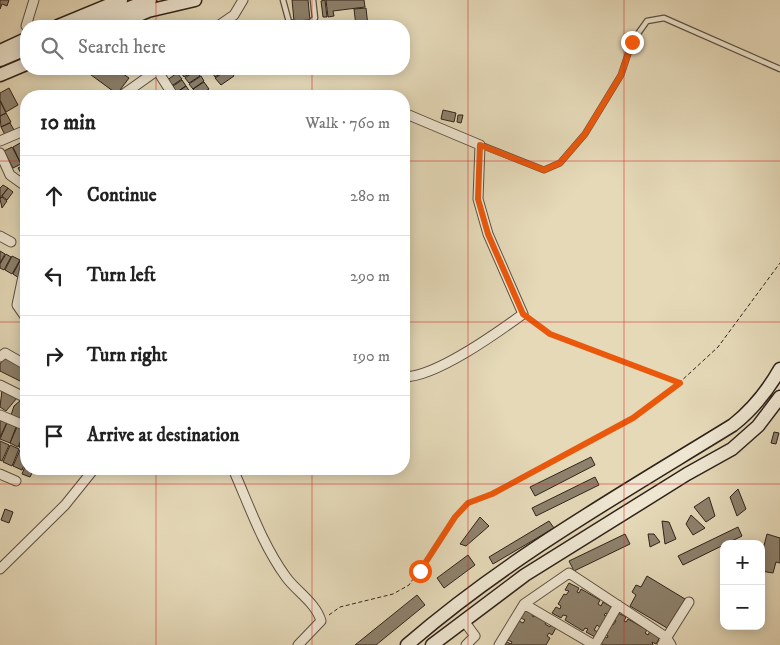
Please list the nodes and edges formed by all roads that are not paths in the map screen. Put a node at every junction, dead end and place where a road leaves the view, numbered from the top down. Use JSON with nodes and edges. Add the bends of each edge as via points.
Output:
{"nodes":[{"id":1,"x":34,"y":0,"type":"edge"},
{"id":2,"x":121,"y":0,"type":"edge"},
{"id":3,"x":146,"y":0,"type":"edge"},
{"id":4,"x":195,"y":0,"type":"edge"},
{"id":5,"x":243,"y":0,"type":"edge"},
{"id":6,"x":283,"y":0,"type":"edge"},
{"id":7,"x":313,"y":0,"type":"edge"},
{"id":8,"x":28,"y":20,"type":"edge"},
{"id":9,"x":88,"y":20,"type":"edge"},
{"id":10,"x":127,"y":20,"type":"edge"},
{"id":11,"x":227,"y":20,"type":"edge"},
{"id":12,"x":288,"y":20,"type":"edge"},
{"id":13,"x":314,"y":20,"type":"edge"},
{"id":14,"x":20,"y":46,"type":"edge"},
{"id":15,"x":20,"y":48,"type":"edge"},
{"id":16,"x":0,"y":51,"type":"edge"},
{"id":17,"x":0,"y":60,"type":"edge"},
{"id":18,"x":20,"y":67,"type":"edge"},
{"id":19,"x":780,"y":69,"type":"edge"},
{"id":20,"x":0,"y":75,"type":"edge"},
{"id":21,"x":150,"y":75,"type":"edge"},
{"id":22,"x":161,"y":75,"type":"edge"},
{"id":23,"x":131,"y":90,"type":"edge"},
{"id":24,"x":170,"y":90,"type":"edge"},
{"id":25,"x":410,"y":115,"type":"edge"},
{"id":26,"x":20,"y":133,"type":"edge"},
{"id":27,"x":0,"y":141,"type":"edge"},
{"id":28,"x":480,"y":145,"type":"junction"},
{"id":29,"x":0,"y":153,"type":"edge"},
{"id":30,"x":20,"y":182,"type":"edge"},
{"id":31,"x":0,"y":236,"type":"edge"},
{"id":32,"x":11,"y":242,"type":"dead end"},
{"id":33,"x":20,"y":288,"type":"edge"},
{"id":34,"x":20,"y":310,"type":"edge"},
{"id":35,"x":0,"y":358,"type":"edge"},
{"id":36,"x":20,"y":361,"type":"edge"},
{"id":37,"x":780,"y":369,"type":"edge"},
{"id":38,"x":410,"y":377,"type":"edge"},
{"id":39,"x":0,"y":385,"type":"edge"},
{"id":40,"x":20,"y":395,"type":"edge"},
{"id":41,"x":780,"y":397,"type":"edge"},
{"id":42,"x":0,"y":415,"type":"edge"},
{"id":43,"x":20,"y":423,"type":"edge"},
{"id":44,"x":0,"y":474,"type":"edge"},
{"id":45,"x":89,"y":475,"type":"edge"},
{"id":46,"x":236,"y":475,"type":"edge"},
{"id":47,"x":16,"y":480,"type":"dead end"},
{"id":48,"x":0,"y":569,"type":"edge"},
{"id":49,"x":689,"y":602,"type":"dead end"},
{"id":50,"x":524,"y":604,"type":"junction"},
{"id":51,"x":618,"y":604,"type":"junction"},
{"id":52,"x":464,"y":621,"type":"junction"},
{"id":53,"x":666,"y":642,"type":"edge"},
{"id":54,"x":298,"y":645,"type":"edge"},
{"id":55,"x":407,"y":645,"type":"edge"},
{"id":56,"x":432,"y":645,"type":"edge"},
{"id":57,"x":466,"y":645,"type":"edge"},
{"id":58,"x":498,"y":645,"type":"edge"},
{"id":59,"x":595,"y":645,"type":"edge"}],
"edges":[{"from":1,"to":8,"type":"street"},
{"from":2,"to":9,"type":"street"},
{"from":3,"to":9,"type":"street"},
{"from":4,"to":10,"type":"street","via":[[148,11]]},
{"from":5,"to":11,"type":"street"},
{"from":6,"to":12,"type":"lane"},
{"from":7,"to":13,"type":"lane"},
{"from":14,"to":16,"type":"street"},
{"from":15,"to":17,"type":"street"},
{"from":18,"to":20,"type":"street"},
{"from":19,"to":28,"type":"lane","via":[[664,18],[647,21],[632,42],[621,75],[585,134],[560,163],[544,170]]},
{"from":21,"to":23,"type":"street"},
{"from":22,"to":24,"type":"street"},
{"from":25,"to":28,"type":"street"},
{"from":26,"to":27,"type":"street"},
{"from":28,"to":38,"type":"street","via":[[478,199],[488,234],[523,314],[425,374]]},
{"from":29,"to":30,"type":"street","via":[[10,175]]},
{"from":31,"to":32,"type":"street"},
{"from":33,"to":34,"type":"street","via":[[16,305]]},
{"from":35,"to":36,"type":"street","via":[[5,353]]},
{"from":37,"to":55,"type":"street","via":[[768,392],[733,425],[491,577]]},
{"from":39,"to":40,"type":"street"},
{"from":41,"to":52,"type":"street","via":[[758,426],[732,449],[524,575]]},
{"from":42,"to":43,"type":"street"},
{"from":44,"to":47,"type":"street"},
{"from":45,"to":48,"type":"street","via":[[65,505]]},
{"from":46,"to":54,"type":"street","via":[[265,543],[286,577],[318,612],[321,622]]},
{"from":49,"to":53,"type":"street"},
{"from":50,"to":51,"type":"street","via":[[569,573]]},
{"from":50,"to":58,"type":"street"},
{"from":50,"to":59,"type":"street"},
{"from":51,"to":53,"type":"street"},
{"from":51,"to":59,"type":"street"},
{"from":52,"to":56,"type":"street"},
{"from":52,"to":57,"type":"street","via":[[475,636]]}]}
